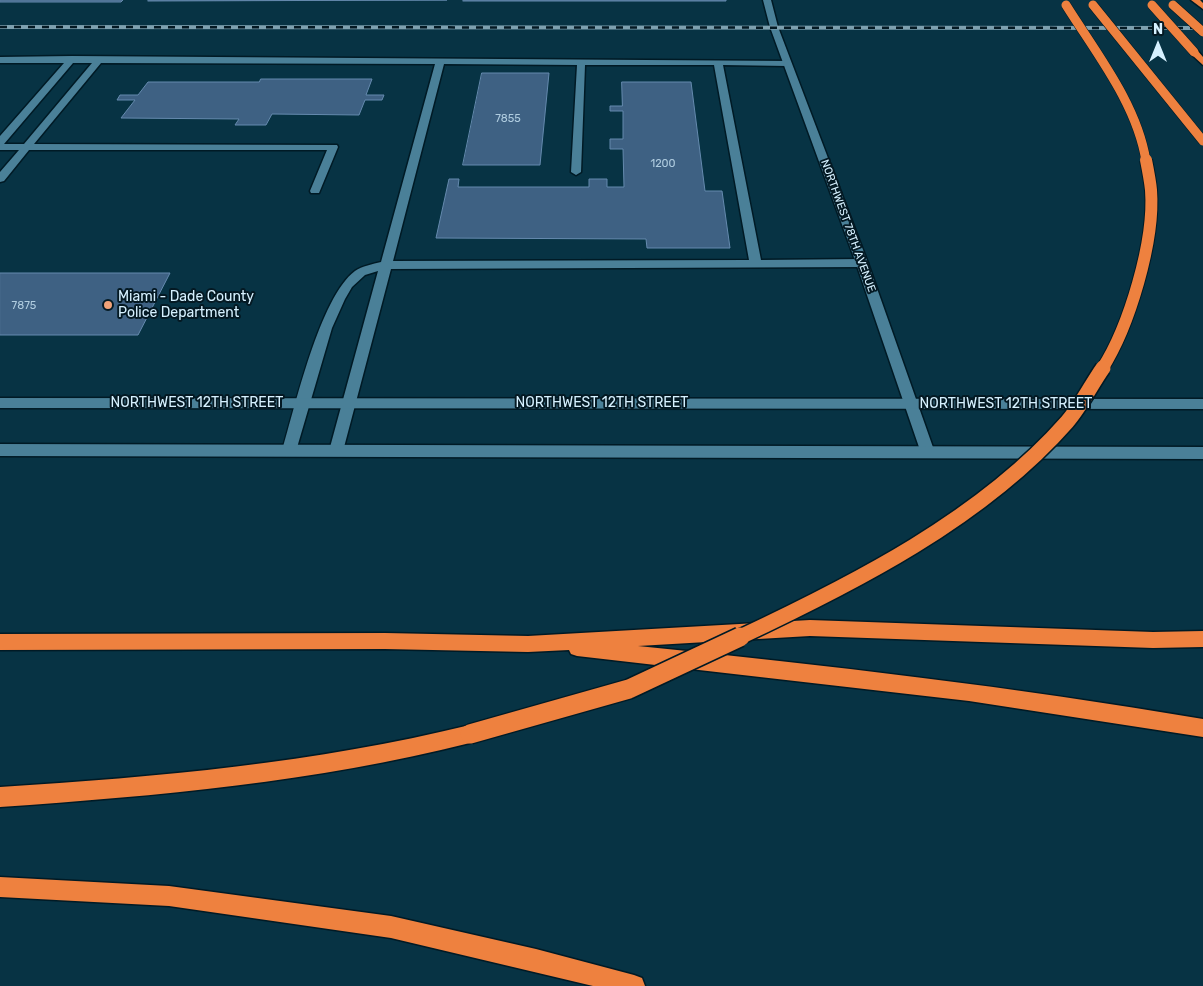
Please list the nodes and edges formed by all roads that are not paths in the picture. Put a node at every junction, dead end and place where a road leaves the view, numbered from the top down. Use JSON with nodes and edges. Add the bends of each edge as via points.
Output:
{"nodes":[{"id":1,"x":767,"y":0,"type":"edge"},
{"id":2,"x":1064,"y":2,"type":"edge"},
{"id":3,"x":1091,"y":2,"type":"edge"},
{"id":4,"x":1152,"y":2,"type":"edge"},
{"id":5,"x":1170,"y":2,"type":"edge"},
{"id":6,"x":1203,"y":32,"type":"edge"},
{"id":7,"x":72,"y":59,"type":"junction"},
{"id":8,"x":0,"y":60,"type":"edge"},
{"id":9,"x":99,"y":60,"type":"junction"},
{"id":10,"x":440,"y":62,"type":"junction"},
{"id":11,"x":581,"y":62,"type":"junction"},
{"id":12,"x":1203,"y":62,"type":"edge"},
{"id":13,"x":718,"y":63,"type":"junction"},
{"id":14,"x":788,"y":64,"type":"junction"},
{"id":15,"x":1203,"y":141,"type":"edge"},
{"id":16,"x":0,"y":142,"type":"edge"},
{"id":17,"x":0,"y":146,"type":"edge"},
{"id":18,"x":27,"y":146,"type":"junction"},
{"id":19,"x":576,"y":172,"type":"dead end"},
{"id":20,"x":0,"y":179,"type":"edge"},
{"id":21,"x":316,"y":191,"type":"dead end"},
{"id":22,"x":862,"y":263,"type":"junction"},
{"id":23,"x":756,"y":264,"type":"junction"},
{"id":24,"x":384,"y":265,"type":"junction"},
{"id":25,"x":0,"y":403,"type":"edge"},
{"id":26,"x":911,"y":403,"type":"junction"},
{"id":27,"x":304,"y":404,"type":"junction"},
{"id":28,"x":350,"y":404,"type":"junction"},
{"id":29,"x":1203,"y":404,"type":"edge"},
{"id":30,"x":0,"y":450,"type":"edge"},
{"id":31,"x":289,"y":451,"type":"junction"},
{"id":32,"x":336,"y":451,"type":"junction"},
{"id":33,"x":928,"y":453,"type":"junction"},
{"id":34,"x":1203,"y":453,"type":"edge"},
{"id":35,"x":1203,"y":640,"type":"edge"},
{"id":36,"x":0,"y":642,"type":"edge"},
{"id":37,"x":528,"y":644,"type":"junction"},
{"id":38,"x":1203,"y":728,"type":"edge"},
{"id":39,"x":0,"y":797,"type":"edge"},
{"id":40,"x":0,"y":887,"type":"edge"},
{"id":41,"x":634,"y":986,"type":"edge"}],
"edges":[{"from":1,"to":14,"type":"main road","name":"NORTHWEST 78TH AVENUE"},
{"from":2,"to":39,"type":"highway","bridge":true,"via":[[1124,98],[1143,141],[1151,192],[1147,245],[1132,303],[1111,356],[1068,421],[991,493],[906,552],[809,604],[629,690],[470,734],[370,757],[113,790]]},
{"from":3,"to":15,"type":"highway","bridge":true},
{"from":4,"to":12,"type":"highway","bridge":true},
{"from":5,"to":6,"type":"highway","bridge":true},
{"from":7,"to":8,"type":"main road"},
{"from":7,"to":9,"type":"main road"},
{"from":7,"to":16,"type":"main road"},
{"from":9,"to":10,"type":"main road"},
{"from":9,"to":18,"type":"main road"},
{"from":10,"to":11,"type":"main road"},
{"from":10,"to":24,"type":"main road"},
{"from":11,"to":13,"type":"main road"},
{"from":11,"to":19,"type":"main road"},
{"from":13,"to":14,"type":"main road"},
{"from":13,"to":23,"type":"main road"},
{"from":14,"to":22,"type":"main road","name":"NORTHWEST 78TH AVENUE"},
{"from":17,"to":18,"type":"main road"},
{"from":18,"to":20,"type":"main road"},
{"from":18,"to":21,"type":"main road","via":[[334,147]]},
{"from":22,"to":23,"type":"main road"},
{"from":22,"to":26,"type":"main road","name":"NORTHWEST 78TH AVENUE"},
{"from":23,"to":24,"type":"main road"},
{"from":24,"to":27,"type":"main road","via":[[361,272],[347,285],[326,328]]},
{"from":24,"to":28,"type":"main road"},
{"from":25,"to":27,"type":"main road","name":"NORTHWEST 12TH STREET"},
{"from":26,"to":28,"type":"main road","name":"NORTHWEST 12TH STREET"},
{"from":26,"to":29,"type":"main road","name":"NORTHWEST 12TH STREET"},
{"from":26,"to":33,"type":"main road","name":"NORTHWEST 78TH AVENUE"},
{"from":27,"to":28,"type":"main road","name":"NORTHWEST 12TH STREET"},
{"from":27,"to":31,"type":"main road"},
{"from":28,"to":32,"type":"main road"},
{"from":30,"to":31,"type":"main road"},
{"from":31,"to":32,"type":"main road"},
{"from":32,"to":33,"type":"main road"},
{"from":33,"to":34,"type":"main road"},
{"from":35,"to":37,"type":"highway","via":[[810,628]]},
{"from":36,"to":37,"type":"highway"},
{"from":37,"to":38,"type":"highway","via":[[879,679],[1100,709]]},
{"from":40,"to":41,"type":"highway","via":[[169,896],[390,927]]}]}
